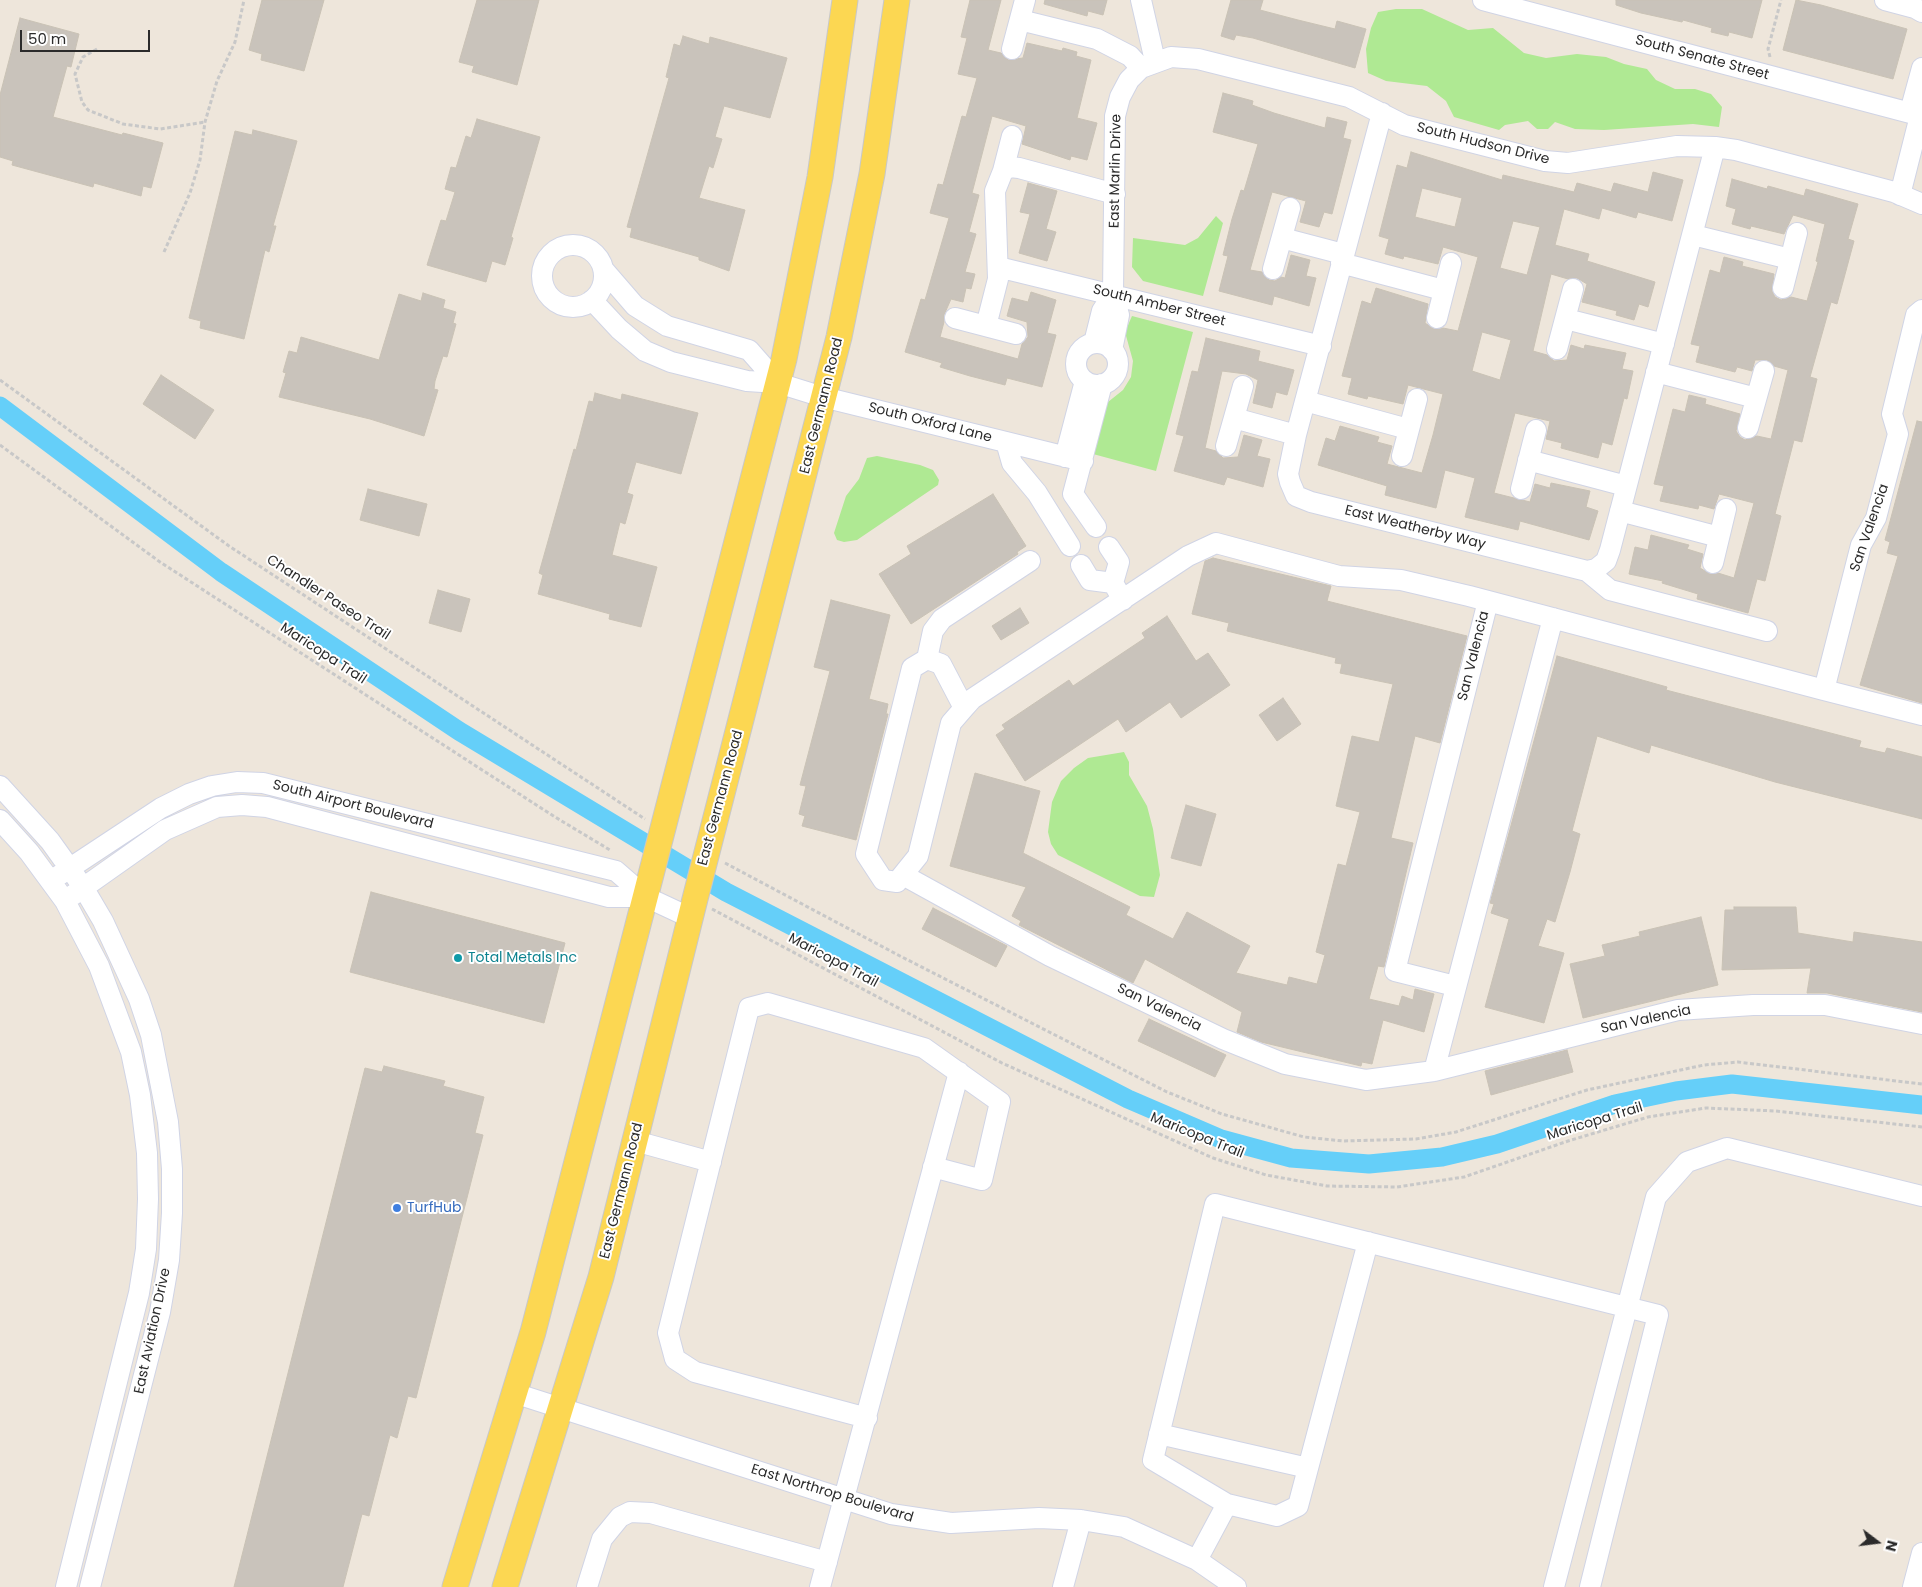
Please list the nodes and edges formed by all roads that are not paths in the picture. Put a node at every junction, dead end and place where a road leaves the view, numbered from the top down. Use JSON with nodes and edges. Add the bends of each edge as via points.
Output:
{"nodes":[{"id":1,"x":845,"y":0,"type":"edge"},
{"id":2,"x":897,"y":0,"type":"edge"},
{"id":3,"x":1025,"y":0,"type":"edge"},
{"id":4,"x":1141,"y":0,"type":"edge"},
{"id":5,"x":1483,"y":0,"type":"edge"},
{"id":6,"x":1886,"y":0,"type":"edge"},
{"id":7,"x":1922,"y":12,"type":"edge"},
{"id":8,"x":1020,"y":20,"type":"junction"},
{"id":9,"x":1012,"y":49,"type":"dead end"},
{"id":10,"x":1148,"y":65,"type":"junction"},
{"id":11,"x":1922,"y":68,"type":"edge"},
{"id":12,"x":1382,"y":113,"type":"junction"},
{"id":13,"x":1917,"y":115,"type":"edge"},
{"id":14,"x":1012,"y":136,"type":"dead end"},
{"id":15,"x":1715,"y":147,"type":"junction"},
{"id":16,"x":1002,"y":171,"type":"junction"},
{"id":17,"x":1115,"y":194,"type":"junction"},
{"id":18,"x":1900,"y":195,"type":"junction"},
{"id":19,"x":1921,"y":199,"type":"edge"},
{"id":20,"x":1290,"y":208,"type":"dead end"},
{"id":21,"x":1797,"y":233,"type":"dead end"},
{"id":22,"x":1693,"y":235,"type":"junction"},
{"id":23,"x":1282,"y":238,"type":"junction"},
{"id":24,"x":1342,"y":259,"type":"junction"},
{"id":25,"x":1790,"y":259,"type":"junction"},
{"id":26,"x":1452,"y":263,"type":"dead end"},
{"id":27,"x":998,"y":267,"type":"junction"},
{"id":28,"x":603,"y":269,"type":"junction"},
{"id":29,"x":1273,"y":269,"type":"dead end"},
{"id":30,"x":1783,"y":288,"type":"dead end"},
{"id":31,"x":1573,"y":289,"type":"dead end"},
{"id":32,"x":1444,"y":290,"type":"junction"},
{"id":33,"x":1113,"y":294,"type":"junction"},
{"id":34,"x":592,"y":300,"type":"junction"},
{"id":35,"x":1922,"y":310,"type":"edge"},
{"id":36,"x":955,"y":318,"type":"dead end"},
{"id":37,"x":1436,"y":318,"type":"dead end"},
{"id":38,"x":1566,"y":319,"type":"junction"},
{"id":39,"x":986,"y":326,"type":"junction"},
{"id":40,"x":1016,"y":334,"type":"dead end"},
{"id":41,"x":1664,"y":344,"type":"junction"},
{"id":42,"x":1320,"y":346,"type":"junction"},
{"id":43,"x":1103,"y":347,"type":"junction"},
{"id":44,"x":1557,"y":349,"type":"dead end"},
{"id":45,"x":1764,"y":371,"type":"dead end"},
{"id":46,"x":1656,"y":372,"type":"junction"},
{"id":47,"x":1093,"y":382,"type":"junction"},
{"id":48,"x":778,"y":383,"type":"junction"},
{"id":49,"x":1243,"y":386,"type":"dead end"},
{"id":50,"x":823,"y":397,"type":"junction"},
{"id":51,"x":1417,"y":398,"type":"dead end"},
{"id":52,"x":1756,"y":398,"type":"junction"},
{"id":53,"x":1305,"y":401,"type":"junction"},
{"id":54,"x":1234,"y":418,"type":"junction"},
{"id":55,"x":1748,"y":428,"type":"dead end"},
{"id":56,"x":1408,"y":429,"type":"junction"},
{"id":57,"x":1536,"y":430,"type":"dead end"},
{"id":58,"x":1296,"y":435,"type":"junction"},
{"id":59,"x":1006,"y":442,"type":"junction"},
{"id":60,"x":1226,"y":446,"type":"dead end"},
{"id":61,"x":1402,"y":456,"type":"dead end"},
{"id":62,"x":1074,"y":459,"type":"junction"},
{"id":63,"x":1528,"y":460,"type":"junction"},
{"id":64,"x":1626,"y":486,"type":"junction"},
{"id":65,"x":1521,"y":489,"type":"dead end"},
{"id":66,"x":1079,"y":503,"type":"junction"},
{"id":67,"x":1726,"y":509,"type":"dead end"},
{"id":68,"x":1620,"y":511,"type":"junction"},
{"id":69,"x":1053,"y":519,"type":"junction"},
{"id":70,"x":1096,"y":527,"type":"dead end"},
{"id":71,"x":1718,"y":537,"type":"junction"},
{"id":72,"x":1070,"y":546,"type":"dead end"},
{"id":73,"x":1109,"y":547,"type":"dead end"},
{"id":74,"x":1030,"y":561,"type":"dead end"},
{"id":75,"x":1713,"y":563,"type":"dead end"},
{"id":76,"x":1081,"y":565,"type":"dead end"},
{"id":77,"x":1591,"y":570,"type":"junction"},
{"id":78,"x":1118,"y":591,"type":"junction"},
{"id":79,"x":1488,"y":601,"type":"junction"},
{"id":80,"x":1553,"y":618,"type":"junction"},
{"id":81,"x":1766,"y":631,"type":"dead end"},
{"id":82,"x":927,"y":659,"type":"junction"},
{"id":83,"x":1824,"y":690,"type":"junction"},
{"id":84,"x":964,"y":708,"type":"junction"},
{"id":85,"x":1922,"y":715,"type":"edge"},
{"id":86,"x":0,"y":786,"type":"edge"},
{"id":87,"x":337,"y":800,"type":"junction"},
{"id":88,"x":0,"y":820,"type":"edge"},
{"id":89,"x":330,"y":824,"type":"junction"},
{"id":90,"x":903,"y":875,"type":"junction"},
{"id":91,"x":76,"y":878,"type":"junction"},
{"id":92,"x":649,"y":885,"type":"junction"},
{"id":93,"x":58,"y":891,"type":"junction"},
{"id":94,"x":699,"y":909,"type":"junction"},
{"id":95,"x":1455,"y":986,"type":"junction"},
{"id":96,"x":1922,"y":1024,"type":"edge"},
{"id":97,"x":1434,"y":1071,"type":"junction"},
{"id":98,"x":959,"y":1072,"type":"junction"},
{"id":99,"x":635,"y":1141,"type":"junction"},
{"id":100,"x":711,"y":1162,"type":"junction"},
{"id":101,"x":934,"y":1167,"type":"junction"},
{"id":102,"x":1922,"y":1196,"type":"edge"},
{"id":103,"x":1368,"y":1242,"type":"junction"},
{"id":104,"x":1627,"y":1307,"type":"junction"},
{"id":105,"x":130,"y":1337,"type":"junction"},
{"id":106,"x":152,"y":1343,"type":"junction"},
{"id":107,"x":514,"y":1393,"type":"junction"},
{"id":108,"x":562,"y":1408,"type":"junction"},
{"id":109,"x":867,"y":1418,"type":"junction"},
{"id":110,"x":1159,"y":1434,"type":"junction"},
{"id":111,"x":1308,"y":1468,"type":"junction"},
{"id":112,"x":846,"y":1500,"type":"junction"},
{"id":113,"x":1226,"y":1504,"type":"junction"},
{"id":114,"x":1081,"y":1520,"type":"junction"},
{"id":115,"x":1922,"y":1553,"type":"edge"},
{"id":116,"x":1197,"y":1560,"type":"junction"},
{"id":117,"x":827,"y":1562,"type":"junction"},
{"id":118,"x":66,"y":1587,"type":"edge"},
{"id":119,"x":90,"y":1587,"type":"edge"},
{"id":120,"x":455,"y":1587,"type":"edge"},
{"id":121,"x":505,"y":1587,"type":"edge"},
{"id":122,"x":587,"y":1587,"type":"edge"},
{"id":123,"x":820,"y":1587,"type":"edge"},
{"id":124,"x":1063,"y":1587,"type":"edge"},
{"id":125,"x":1236,"y":1587,"type":"edge"},
{"id":126,"x":1554,"y":1587,"type":"edge"},
{"id":127,"x":1590,"y":1587,"type":"edge"},
{"id":128,"x":1913,"y":1587,"type":"edge"}],
"edges":[{"from":1,"to":48,"type":"main road","via":[[820,177]]},
{"from":2,"to":50,"type":"main road","name":"East Germann Road","via":[[872,174],[853,276]]},
{"from":3,"to":8,"type":"street"},
{"from":4,"to":10,"type":"street"},
{"from":5,"to":13,"type":"street","name":"South Senate Street"},
{"from":6,"to":7,"type":"street"},
{"from":8,"to":9,"type":"street"},
{"from":8,"to":10,"type":"street","via":[[1097,40]]},
{"from":10,"to":12,"type":"street","name":"South Hudson Drive","via":[[1171,57],[1198,59],[1349,97]]},
{"from":10,"to":17,"type":"street","name":"East Marlin Drive","via":[[1128,80],[1115,116]]},
{"from":11,"to":13,"type":"street"},
{"from":12,"to":15,"type":"street","name":"South Hudson Drive","via":[[1404,124],[1544,161],[1568,163],[1676,146]]},
{"from":12,"to":24,"type":"street","name":"East Weatherby Way"},
{"from":13,"to":18,"type":"street"},
{"from":14,"to":16,"type":"street"},
{"from":15,"to":18,"type":"street","name":"South Hudson Drive"},
{"from":15,"to":22,"type":"street"},
{"from":16,"to":17,"type":"street","via":[[1019,168]]},
{"from":16,"to":27,"type":"street","via":[[995,191]]},
{"from":17,"to":33,"type":"street","name":"East Marlin Drive"},
{"from":18,"to":19,"type":"street","name":"South Hudson Drive"},
{"from":20,"to":23,"type":"street"},
{"from":21,"to":25,"type":"street"},
{"from":22,"to":25,"type":"street"},
{"from":22,"to":41,"type":"street"},
{"from":23,"to":24,"type":"street"},
{"from":23,"to":29,"type":"street"},
{"from":24,"to":32,"type":"street"},
{"from":24,"to":42,"type":"street","name":"East Weatherby Way"},
{"from":25,"to":30,"type":"street"},
{"from":26,"to":32,"type":"street"},
{"from":27,"to":33,"type":"street","name":"South Amber Street"},
{"from":27,"to":39,"type":"street"},
{"from":28,"to":34,"type":"street","via":[[602,286]]},
{"from":28,"to":34,"type":"street","via":[[595,254],[580,246],[560,248],[545,263],[543,283],[554,300],[573,307]]},
{"from":28,"to":48,"type":"street","via":[[635,306],[667,326],[749,350]]},
{"from":31,"to":38,"type":"street"},
{"from":32,"to":37,"type":"street"},
{"from":33,"to":42,"type":"street","name":"South Amber Street"},
{"from":33,"to":43,"type":"street","name":"East Marlin Drive","via":[[1119,315]]},
{"from":34,"to":48,"type":"street","name":"South Oxford Lane","via":[[645,351],[671,362],[748,381]]},
{"from":35,"to":83,"type":"street","name":"San Valencia","via":[[1916,315],[1892,414],[1898,434],[1896,444],[1876,518],[1862,545]]},
{"from":36,"to":39,"type":"street"},
{"from":38,"to":41,"type":"street"},
{"from":38,"to":44,"type":"street"},
{"from":39,"to":40,"type":"street"},
{"from":41,"to":46,"type":"street"},
{"from":42,"to":53,"type":"street","name":"East Weatherby Way"},
{"from":43,"to":47,"type":"street","name":"East Marlin Drive","via":[[1116,356],[1117,370],[1114,376]]},
{"from":43,"to":47,"type":"street","via":[[1082,350],[1076,362],[1080,376]]},
{"from":45,"to":52,"type":"street"},
{"from":46,"to":52,"type":"street"},
{"from":46,"to":64,"type":"street"},
{"from":47,"to":62,"type":"street","name":"East Marlin Drive"},
{"from":48,"to":50,"type":"street","name":"South Oxford Lane"},
{"from":48,"to":92,"type":"main road","via":[[656,830]]},
{"from":49,"to":54,"type":"street"},
{"from":50,"to":59,"type":"street","name":"South Oxford Lane"},
{"from":50,"to":94,"type":"main road","name":"East Germann Road","via":[[706,857]]},
{"from":51,"to":56,"type":"street"},
{"from":52,"to":55,"type":"street"},
{"from":53,"to":56,"type":"street"},
{"from":53,"to":58,"type":"street","name":"East Weatherby Way"},
{"from":54,"to":58,"type":"street"},
{"from":54,"to":60,"type":"street"},
{"from":56,"to":61,"type":"street"},
{"from":57,"to":63,"type":"street"},
{"from":58,"to":77,"type":"street","name":"East Weatherby Way","via":[[1288,474],[1296,496]]},
{"from":59,"to":62,"type":"street","name":"South Oxford Lane"},
{"from":59,"to":69,"type":"street","via":[[1012,463]]},
{"from":62,"to":66,"type":"street","via":[[1073,494]]},
{"from":63,"to":64,"type":"street"},
{"from":63,"to":65,"type":"street"},
{"from":64,"to":68,"type":"street"},
{"from":66,"to":69,"type":"street"},
{"from":66,"to":70,"type":"street"},
{"from":67,"to":71,"type":"street"},
{"from":68,"to":71,"type":"street"},
{"from":68,"to":77,"type":"street","via":[[1606,561]]},
{"from":69,"to":72,"type":"street"},
{"from":71,"to":75,"type":"street"},
{"from":73,"to":78,"type":"street","via":[[1119,562]]},
{"from":74,"to":82,"type":"street","via":[[942,619],[932,631]]},
{"from":76,"to":78,"type":"street","via":[[1090,580]]},
{"from":77,"to":81,"type":"street","via":[[1610,590]]},
{"from":78,"to":79,"type":"street","name":"San Valencia","via":[[1216,543],[1339,576],[1401,580]]},
{"from":78,"to":84,"type":"street","name":"San Valencia"},
{"from":79,"to":80,"type":"street","name":"San Valencia"},
{"from":79,"to":95,"type":"street","name":"San Valencia","via":[[1395,971]]},
{"from":80,"to":83,"type":"street","name":"San Valencia"},
{"from":80,"to":95,"type":"street"},
{"from":82,"to":84,"type":"street","via":[[941,664]]},
{"from":82,"to":90,"type":"street","via":[[912,668],[866,854],[883,880],[897,882]]},
{"from":83,"to":85,"type":"street","name":"San Valencia"},
{"from":84,"to":90,"type":"street","name":"San Valencia","via":[[952,723],[918,856]]},
{"from":86,"to":91,"type":"street","via":[[50,841]]},
{"from":87,"to":89,"type":"street"},
{"from":87,"to":91,"type":"street","name":"South Airport Boulevard","via":[[263,783],[236,782],[212,786],[161,808]]},
{"from":87,"to":92,"type":"street","name":"South Airport Boulevard","via":[[616,871]]},
{"from":88,"to":93,"type":"street"},
{"from":89,"to":91,"type":"street","name":"South Airport Boulevard","via":[[268,807],[242,805],[217,808],[165,830]]},
{"from":89,"to":92,"type":"street","name":"South Airport Boulevard","via":[[609,897]]},
{"from":90,"to":97,"type":"street","name":"San Valencia","via":[[1050,956],[1223,1039],[1286,1064],[1366,1080]]},
{"from":91,"to":93,"type":"street","name":"South Airport Boulevard"},
{"from":91,"to":106,"type":"street","name":"East Aviation Drive","via":[[103,921],[139,999],[151,1035],[168,1122],[172,1169],[169,1251]]},
{"from":92,"to":94,"type":"street","name":"South Airport Boulevard"},
{"from":92,"to":107,"type":"main road","via":[[533,1332]]},
{"from":93,"to":105,"type":"street","name":"East Aviation Drive","via":[[86,939],[108,987],[131,1052],[140,1095],[147,1153],[146,1249]]},
{"from":94,"to":99,"type":"main road","name":"East Germann Road"},
{"from":95,"to":97,"type":"street"},
{"from":96,"to":97,"type":"street","name":"San Valencia","via":[[1825,1005],[1678,1010]]},
{"from":98,"to":100,"type":"street","via":[[924,1048],[768,1003],[749,1008]]},
{"from":98,"to":101,"type":"street"},
{"from":98,"to":101,"type":"street","via":[[1000,1102],[982,1180]]},
{"from":99,"to":100,"type":"street"},
{"from":99,"to":108,"type":"main road","name":"East Germann Road","via":[[601,1277]]},
{"from":100,"to":109,"type":"street","via":[[668,1332],[675,1359],[695,1372]]},
{"from":101,"to":109,"type":"street"},
{"from":102,"to":104,"type":"street","via":[[1726,1148],[1687,1162],[1656,1197]]},
{"from":103,"to":104,"type":"street"},
{"from":103,"to":110,"type":"street","via":[[1215,1204]]},
{"from":103,"to":111,"type":"street"},
{"from":104,"to":126,"type":"street"},
{"from":104,"to":127,"type":"street","via":[[1658,1315]]},
{"from":105,"to":106,"type":"street"},
{"from":105,"to":118,"type":"street","name":"East Aviation Drive"},
{"from":106,"to":119,"type":"street","name":"East Aviation Drive"},
{"from":107,"to":108,"type":"street","name":"East Northrop Boulevard"},
{"from":107,"to":120,"type":"main road"},
{"from":108,"to":112,"type":"street","name":"East Northrop Boulevard"},
{"from":108,"to":121,"type":"main road","name":"East Germann Road"},
{"from":109,"to":112,"type":"street"},
{"from":110,"to":111,"type":"street"},
{"from":110,"to":113,"type":"street","via":[[1153,1460]]},
{"from":111,"to":113,"type":"street","via":[[1298,1506],[1277,1516]]},
{"from":112,"to":114,"type":"street","name":"East Northrop Boulevard","via":[[891,1514],[951,1523],[1039,1518]]},
{"from":112,"to":117,"type":"street"},
{"from":113,"to":116,"type":"street"},
{"from":114,"to":116,"type":"street","name":"East Northrop Boulevard","via":[[1124,1527]]},
{"from":114,"to":124,"type":"street"},
{"from":115,"to":128,"type":"street"},
{"from":116,"to":125,"type":"street","name":"East Northrop Boulevard"},
{"from":117,"to":122,"type":"street","via":[[651,1513],[630,1512],[620,1516],[602,1539]]},
{"from":117,"to":123,"type":"street"}]}
